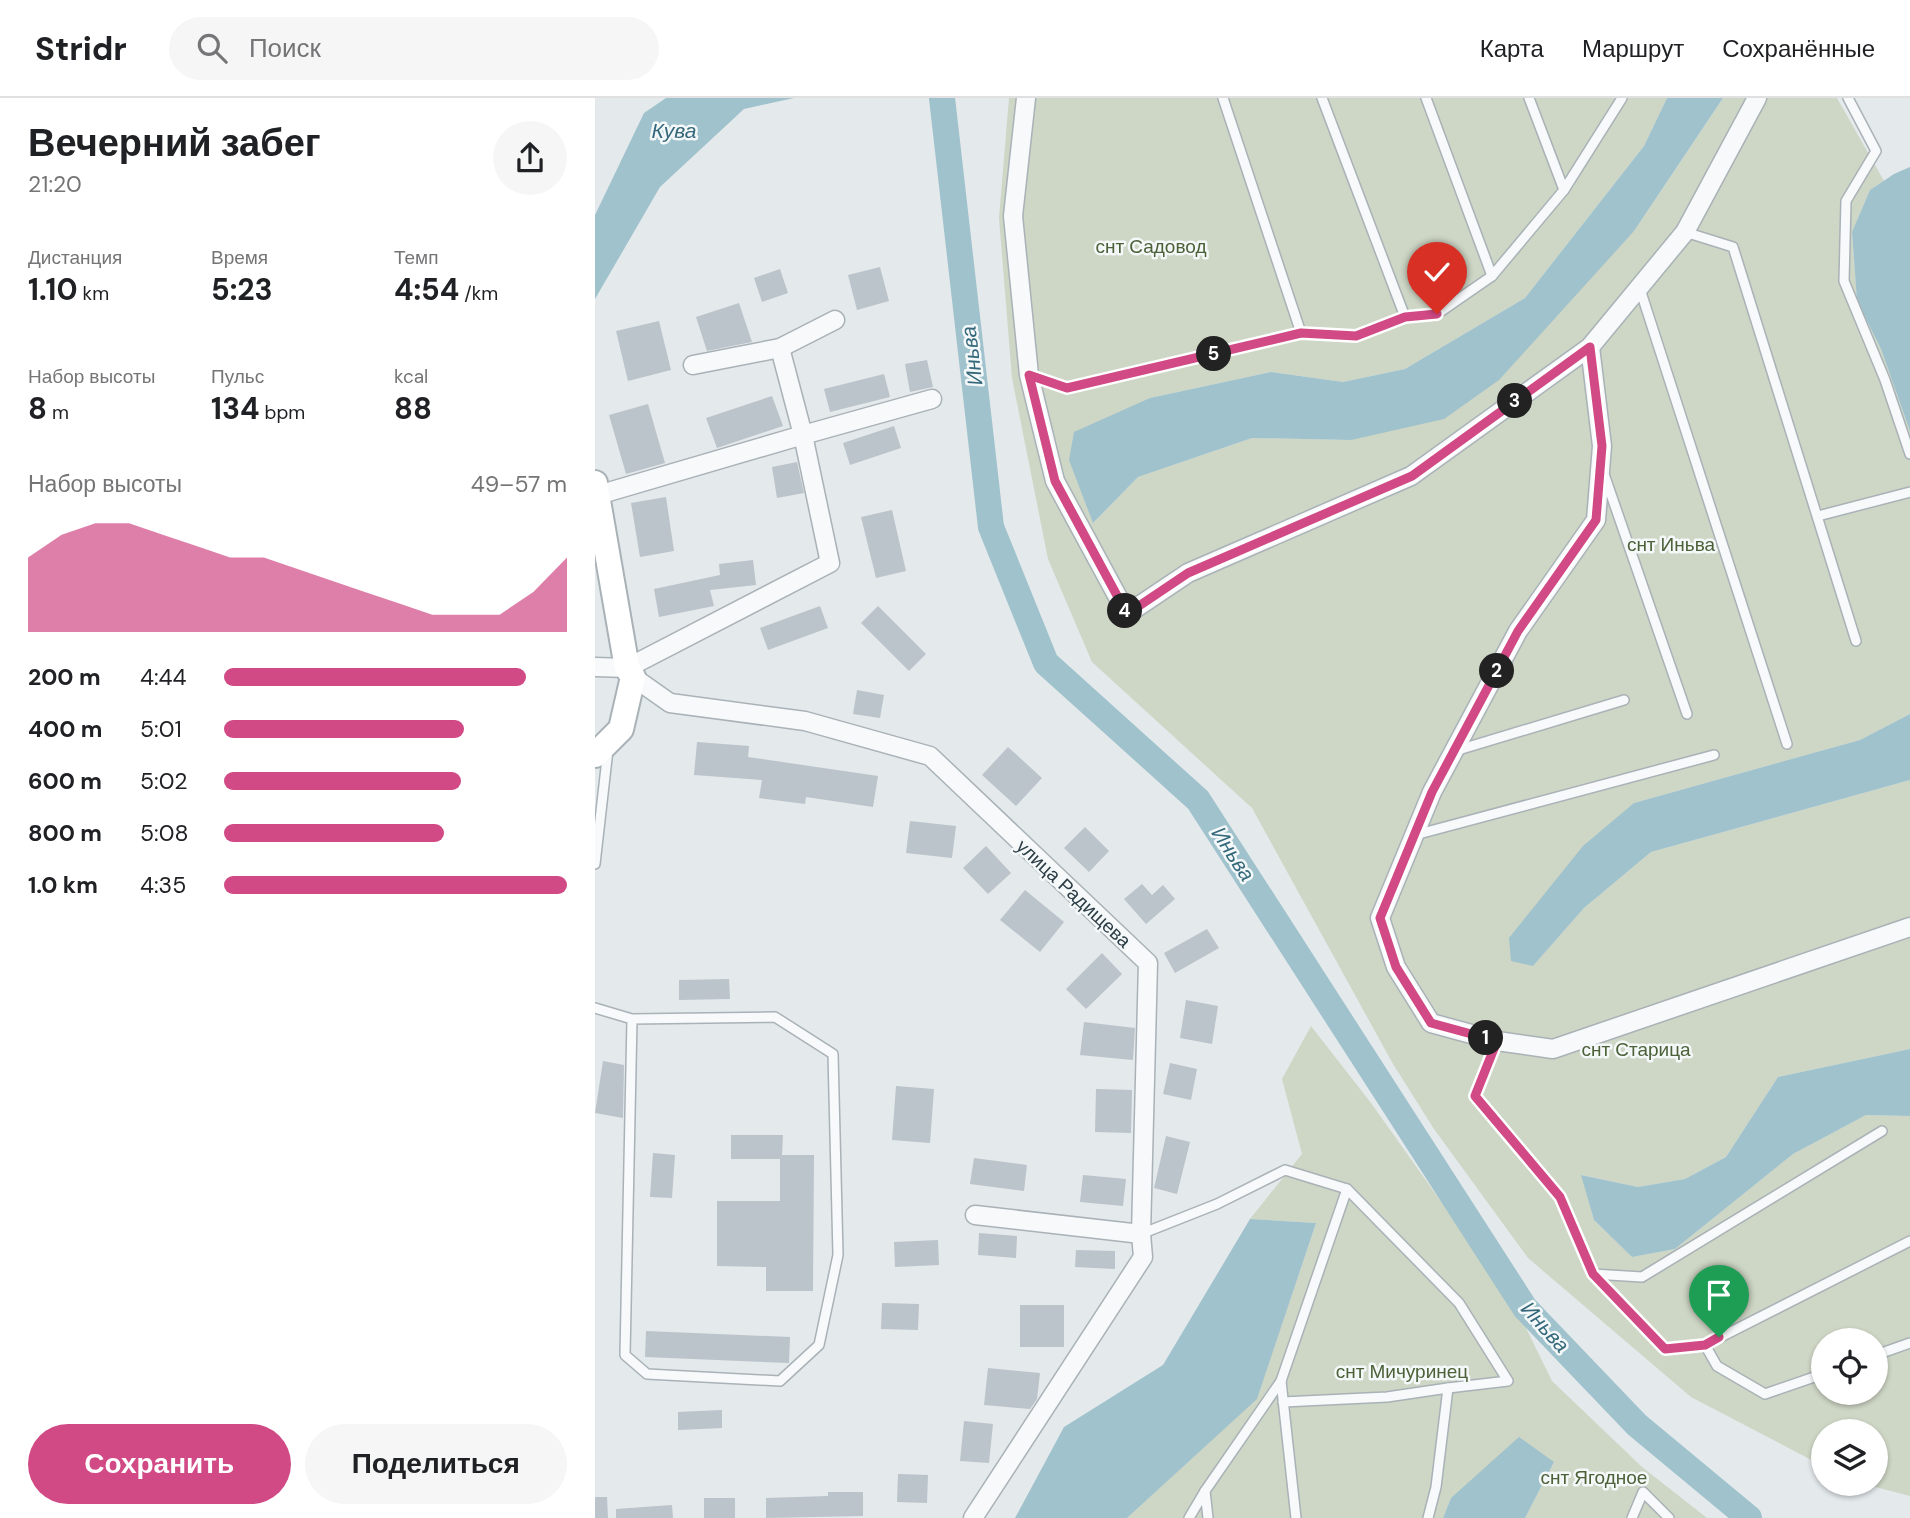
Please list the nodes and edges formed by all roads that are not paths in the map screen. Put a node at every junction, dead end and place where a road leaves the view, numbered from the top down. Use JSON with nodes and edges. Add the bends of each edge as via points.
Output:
{"nodes":[{"id":1,"x":1026,"y":98,"type":"edge"},
{"id":2,"x":1223,"y":98,"type":"edge"},
{"id":3,"x":1322,"y":98,"type":"edge"},
{"id":4,"x":1426,"y":98,"type":"edge"},
{"id":5,"x":1529,"y":98,"type":"edge"},
{"id":6,"x":1622,"y":98,"type":"edge"},
{"id":7,"x":1757,"y":98,"type":"edge"},
{"id":8,"x":1848,"y":98,"type":"edge"},
{"id":9,"x":1564,"y":190,"type":"junction"},
{"id":10,"x":1685,"y":232,"type":"junction"},
{"id":11,"x":1492,"y":276,"type":"junction"},
{"id":12,"x":1639,"y":285,"type":"junction"},
{"id":13,"x":1405,"y":317,"type":"junction"},
{"id":14,"x":835,"y":320,"type":"dead end"},
{"id":15,"x":1301,"y":333,"type":"junction"},
{"id":16,"x":1590,"y":347,"type":"junction"},
{"id":17,"x":780,"y":348,"type":"junction"},
{"id":18,"x":692,"y":365,"type":"dead end"},
{"id":19,"x":1029,"y":375,"type":"junction"},
{"id":20,"x":932,"y":398,"type":"dead end"},
{"id":21,"x":803,"y":435,"type":"junction"},
{"id":22,"x":1910,"y":454,"type":"edge"},
{"id":23,"x":1600,"y":465,"type":"junction"},
{"id":24,"x":596,"y":489,"type":"edge"},
{"id":25,"x":1910,"y":492,"type":"edge"},
{"id":26,"x":1818,"y":516,"type":"junction"},
{"id":27,"x":1856,"y":641,"type":"dead end"},
{"id":28,"x":595,"y":667,"type":"edge"},
{"id":29,"x":630,"y":673,"type":"junction"},
{"id":30,"x":1624,"y":700,"type":"dead end"},
{"id":31,"x":1687,"y":714,"type":"dead end"},
{"id":32,"x":1787,"y":744,"type":"dead end"},
{"id":33,"x":602,"y":748,"type":"edge"},
{"id":34,"x":1454,"y":751,"type":"junction"},
{"id":35,"x":1714,"y":755,"type":"dead end"},
{"id":36,"x":1415,"y":835,"type":"junction"},
{"id":37,"x":595,"y":864,"type":"edge"},
{"id":38,"x":1910,"y":927,"type":"edge"},
{"id":39,"x":595,"y":1008,"type":"edge"},
{"id":40,"x":632,"y":1020,"type":"junction"},
{"id":41,"x":1497,"y":1041,"type":"junction"},
{"id":42,"x":1882,"y":1130,"type":"dead end"},
{"id":43,"x":1347,"y":1189,"type":"junction"},
{"id":44,"x":975,"y":1215,"type":"dead end"},
{"id":45,"x":1141,"y":1234,"type":"junction"},
{"id":46,"x":1910,"y":1241,"type":"edge"},
{"id":47,"x":1593,"y":1274,"type":"junction"},
{"id":48,"x":1910,"y":1343,"type":"edge"},
{"id":49,"x":1705,"y":1345,"type":"junction"},
{"id":50,"x":1888,"y":1351,"type":"edge"},
{"id":51,"x":1811,"y":1378,"type":"edge"},
{"id":52,"x":1281,"y":1381,"type":"junction"},
{"id":53,"x":1448,"y":1388,"type":"junction"},
{"id":54,"x":1283,"y":1402,"type":"junction"},
{"id":55,"x":1206,"y":1491,"type":"junction"},
{"id":56,"x":973,"y":1518,"type":"edge"},
{"id":57,"x":1189,"y":1518,"type":"edge"},
{"id":58,"x":1207,"y":1518,"type":"edge"},
{"id":59,"x":1296,"y":1518,"type":"edge"},
{"id":60,"x":1428,"y":1518,"type":"edge"},
{"id":61,"x":1632,"y":1518,"type":"edge"},
{"id":62,"x":1669,"y":1518,"type":"edge"}],
"edges":[{"from":1,"to":19,"type":"street","via":[[1013,216]]},
{"from":2,"to":15,"type":"lane"},
{"from":3,"to":13,"type":"lane"},
{"from":4,"to":11,"type":"lane"},
{"from":5,"to":9,"type":"lane"},
{"from":6,"to":9,"type":"lane"},
{"from":7,"to":10,"type":"street"},
{"from":8,"to":22,"type":"lane","via":[[1876,151],[1846,201],[1844,281]]},
{"from":9,"to":11,"type":"lane"},
{"from":10,"to":12,"type":"street"},
{"from":10,"to":26,"type":"lane","via":[[1733,247]]},
{"from":11,"to":13,"type":"lane","via":[[1437,314]]},
{"from":12,"to":16,"type":"street"},
{"from":12,"to":32,"type":"lane"},
{"from":13,"to":15,"type":"lane","via":[[1356,336]]},
{"from":14,"to":17,"type":"street"},
{"from":15,"to":19,"type":"lane","via":[[1067,388]]},
{"from":16,"to":19,"type":"street","via":[[1412,476],[1188,573],[1127,614],[1055,481]]},
{"from":16,"to":23,"type":"street","via":[[1602,446]]},
{"from":17,"to":18,"type":"street"},
{"from":17,"to":21,"type":"street"},
{"from":20,"to":21,"type":"street"},
{"from":21,"to":24,"type":"street"},
{"from":21,"to":29,"type":"street","via":[[830,564]]},
{"from":23,"to":31,"type":"lane"},
{"from":23,"to":34,"type":"street","via":[[1596,520],[1518,631]]},
{"from":24,"to":29,"type":"street"},
{"from":25,"to":26,"type":"lane"},
{"from":26,"to":27,"type":"lane"},
{"from":28,"to":29,"type":"street"},
{"from":29,"to":33,"type":"street","via":[[621,729]]},
{"from":29,"to":45,"type":"street","name":"улица Радищева","via":[[670,704],[805,721],[930,756],[1148,963]]},
{"from":30,"to":34,"type":"lane"},
{"from":33,"to":37,"type":"lane"},
{"from":34,"to":36,"type":"street"},
{"from":35,"to":36,"type":"lane"},
{"from":36,"to":41,"type":"street","via":[[1380,918],[1396,967],[1431,1023]]},
{"from":38,"to":41,"type":"street","via":[[1553,1049]]},
{"from":39,"to":40,"type":"lane"},
{"from":40,"to":40,"type":"lane","via":[[625,1355],[647,1374],[780,1381],[819,1345],[838,1255],[833,1054],[775,1017]]},
{"from":41,"to":47,"type":"lane","via":[[1475,1096],[1560,1197]]},
{"from":42,"to":47,"type":"lane","via":[[1642,1277]]},
{"from":43,"to":45,"type":"lane","via":[[1285,1170]]},
{"from":43,"to":52,"type":"lane"},
{"from":43,"to":53,"type":"lane","via":[[1459,1303],[1508,1381]]},
{"from":44,"to":45,"type":"street"},
{"from":45,"to":56,"type":"street","name":"улица Радищева","via":[[1143,1258]]},
{"from":46,"to":49,"type":"lane"},
{"from":47,"to":49,"type":"lane","via":[[1665,1349]]},
{"from":48,"to":50,"type":"lane"},
{"from":49,"to":51,"type":"lane","via":[[1717,1366],[1765,1394]]},
{"from":52,"to":54,"type":"lane"},
{"from":52,"to":55,"type":"lane"},
{"from":53,"to":54,"type":"lane","via":[[1387,1398]]},
{"from":53,"to":60,"type":"lane"},
{"from":54,"to":59,"type":"lane"},
{"from":55,"to":57,"type":"lane"},
{"from":55,"to":58,"type":"lane"},
{"from":61,"to":62,"type":"lane","via":[[1643,1492]]}]}
